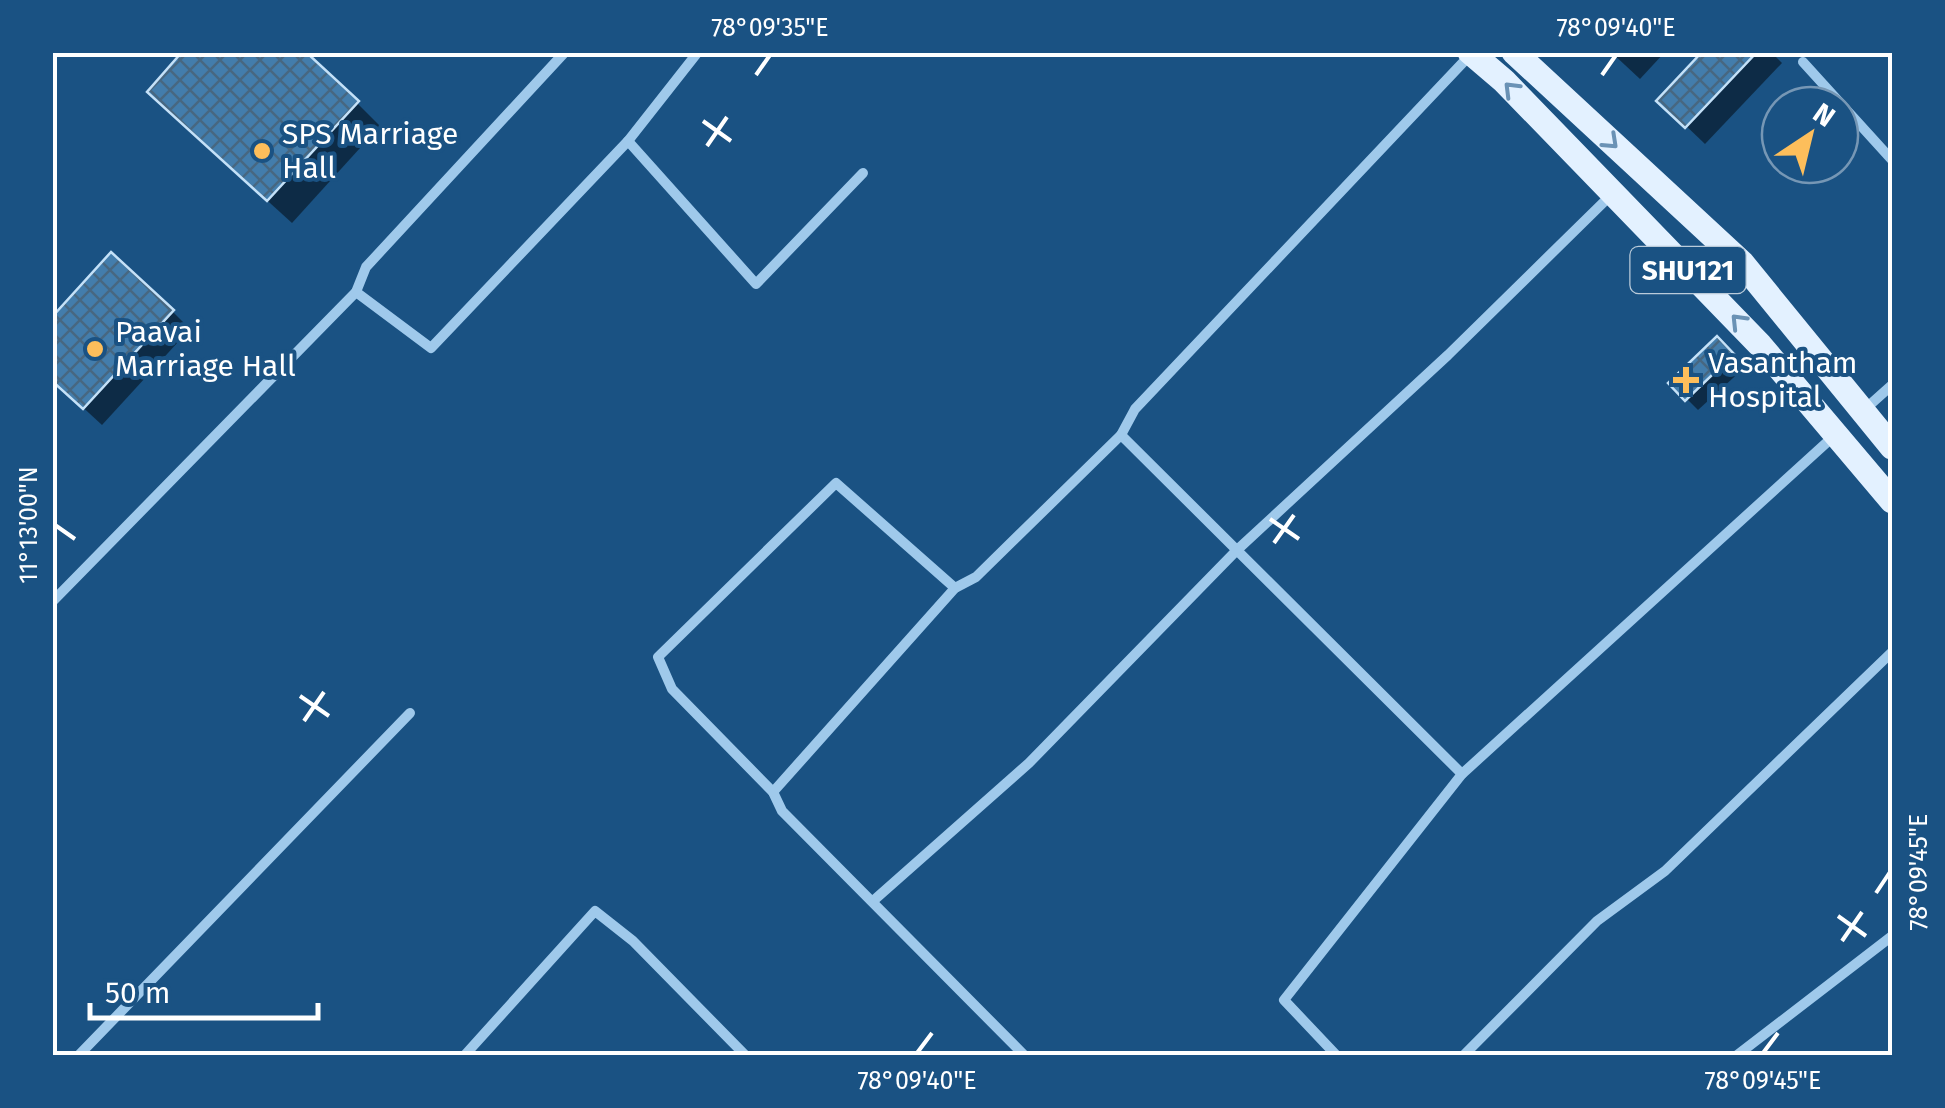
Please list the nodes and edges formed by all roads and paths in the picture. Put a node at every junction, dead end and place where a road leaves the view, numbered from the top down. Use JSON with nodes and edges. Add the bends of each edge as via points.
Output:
{"nodes":[{"id":1,"x":565,"y":52,"type":"edge"},
{"id":2,"x":698,"y":52,"type":"edge"},
{"id":3,"x":1514,"y":52,"type":"edge"},
{"id":4,"x":1471,"y":53,"type":"edge"},
{"id":5,"x":1804,"y":62,"type":"dead end"},
{"id":6,"x":628,"y":142,"type":"junction"},
{"id":7,"x":1892,"y":160,"type":"edge"},
{"id":8,"x":864,"y":173,"type":"dead end"},
{"id":9,"x":1613,"y":193,"type":"junction"},
{"id":10,"x":356,"y":292,"type":"junction"},
{"id":11,"x":1892,"y":385,"type":"edge"},
{"id":12,"x":1863,"y":410,"type":"junction"},
{"id":13,"x":1836,"y":434,"type":"junction"},
{"id":14,"x":1121,"y":435,"type":"junction"},
{"id":15,"x":1892,"y":446,"type":"edge"},
{"id":16,"x":1892,"y":502,"type":"edge"},
{"id":17,"x":1236,"y":551,"type":"junction"},
{"id":18,"x":955,"y":588,"type":"junction"},
{"id":19,"x":52,"y":602,"type":"edge"},
{"id":20,"x":1892,"y":652,"type":"edge"},
{"id":21,"x":410,"y":713,"type":"dead end"},
{"id":22,"x":1462,"y":774,"type":"junction"},
{"id":23,"x":773,"y":792,"type":"junction"},
{"id":24,"x":874,"y":901,"type":"junction"},
{"id":25,"x":1892,"y":936,"type":"edge"},
{"id":26,"x":78,"y":1056,"type":"edge"},
{"id":27,"x":464,"y":1056,"type":"edge"},
{"id":28,"x":746,"y":1056,"type":"edge"},
{"id":29,"x":1025,"y":1056,"type":"edge"},
{"id":30,"x":1337,"y":1056,"type":"edge"},
{"id":31,"x":1464,"y":1056,"type":"edge"},
{"id":32,"x":1736,"y":1056,"type":"edge"}],
"edges":[{"from":1,"to":10,"type":"street","via":[[366,267]]},
{"from":2,"to":6,"type":"street"},
{"from":3,"to":12,"type":"main road","number":"SHU121","one_way":true,"via":[[1742,264]]},
{"from":9,"to":4,"type":"main road","number":"SHU121","one_way":true},
{"from":4,"to":14,"type":"street","via":[[1135,410]]},
{"from":5,"to":7,"type":"street"},
{"from":6,"to":8,"type":"street","via":[[756,284]]},
{"from":6,"to":10,"type":"street","via":[[431,348]]},
{"from":13,"to":9,"type":"main road","number":"SHU121","one_way":true},
{"from":9,"to":17,"type":"street"},
{"from":10,"to":19,"type":"street"},
{"from":11,"to":12,"type":"street"},
{"from":12,"to":15,"type":"main road","number":"SHU121"},
{"from":13,"to":16,"type":"main road","number":"SHU121"},
{"from":13,"to":22,"type":"street"},
{"from":14,"to":17,"type":"street"},
{"from":14,"to":18,"type":"street","via":[[976,577]]},
{"from":17,"to":22,"type":"street"},
{"from":17,"to":24,"type":"street","via":[[1028,763]]},
{"from":18,"to":23,"type":"street"},
{"from":18,"to":23,"type":"street","via":[[836,482],[658,656],[672,689]]},
{"from":20,"to":31,"type":"street","via":[[1665,871],[1598,921]]},
{"from":21,"to":26,"type":"street"},
{"from":22,"to":30,"type":"street","via":[[1284,1000]]},
{"from":23,"to":24,"type":"street","via":[[782,811]]},
{"from":24,"to":29,"type":"street"},
{"from":25,"to":32,"type":"street"},
{"from":27,"to":28,"type":"street","via":[[595,911],[633,940]]}]}
